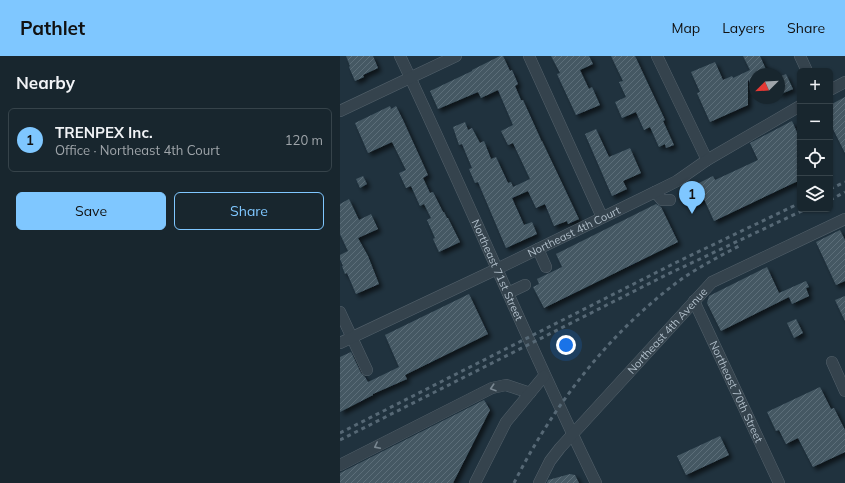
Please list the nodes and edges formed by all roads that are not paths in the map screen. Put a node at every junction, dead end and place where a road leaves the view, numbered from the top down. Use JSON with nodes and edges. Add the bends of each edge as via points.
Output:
{"nodes":[{"id":1,"x":400,"y":56,"type":"edge"},
{"id":2,"x":456,"y":56,"type":"edge"},
{"id":3,"x":529,"y":56,"type":"edge"},
{"id":4,"x":657,"y":56,"type":"edge"},
{"id":5,"x":800,"y":56,"type":"edge"},
{"id":6,"x":806,"y":68,"type":"edge"},
{"id":7,"x":410,"y":78,"type":"junction"},
{"id":8,"x":845,"y":82,"type":"edge"},
{"id":9,"x":833,"y":88,"type":"edge"},
{"id":10,"x":797,"y":108,"type":"edge"},
{"id":11,"x":340,"y":111,"type":"edge"},
{"id":12,"x":707,"y":160,"type":"junction"},
{"id":13,"x":655,"y":192,"type":"junction"},
{"id":14,"x":670,"y":200,"type":"dead end"},
{"id":15,"x":602,"y":217,"type":"junction"},
{"id":16,"x":845,"y":219,"type":"edge"},
{"id":17,"x":538,"y":249,"type":"junction"},
{"id":18,"x":546,"y":267,"type":"dead end"},
{"id":19,"x":497,"y":269,"type":"junction"},
{"id":20,"x":525,"y":285,"type":"dead end"},
{"id":21,"x":508,"y":293,"type":"junction"},
{"id":22,"x":694,"y":301,"type":"junction"},
{"id":23,"x":340,"y":312,"type":"edge"},
{"id":24,"x":352,"y":337,"type":"junction"},
{"id":25,"x":340,"y":343,"type":"edge"},
{"id":26,"x":832,"y":362,"type":"dead end"},
{"id":27,"x":367,"y":370,"type":"dead end"},
{"id":28,"x":544,"y":376,"type":"junction"},
{"id":29,"x":845,"y":391,"type":"edge"},
{"id":30,"x":530,"y":393,"type":"junction"},
{"id":31,"x":572,"y":434,"type":"junction"},
{"id":32,"x":340,"y":465,"type":"edge"},
{"id":33,"x":475,"y":483,"type":"edge"},
{"id":34,"x":539,"y":483,"type":"edge"},
{"id":35,"x":596,"y":483,"type":"edge"},
{"id":36,"x":778,"y":483,"type":"edge"}],
"edges":[{"from":1,"to":7,"type":"street","name":"Northeast 71st Street"},
{"from":2,"to":7,"type":"street"},
{"from":3,"to":15,"type":"street"},
{"from":4,"to":12,"type":"street"},
{"from":5,"to":6,"type":"street"},
{"from":7,"to":11,"type":"street"},
{"from":7,"to":19,"type":"street","name":"Northeast 71st Street"},
{"from":8,"to":9,"type":"street"},
{"from":10,"to":12,"type":"street","name":"Northeast 4th Court"},
{"from":12,"to":13,"type":"street","name":"Northeast 4th Court","via":[[677,181]]},
{"from":13,"to":14,"type":"street","via":[[662,200]]},
{"from":13,"to":15,"type":"street","name":"Northeast 4th Court"},
{"from":15,"to":17,"type":"street","name":"Northeast 4th Court"},
{"from":16,"to":22,"type":"street","name":"Northeast 4th Avenue","via":[[712,282]]},
{"from":17,"to":18,"type":"street"},
{"from":17,"to":19,"type":"street","name":"Northeast 4th Court"},
{"from":19,"to":21,"type":"street","name":"Northeast 71st Street"},
{"from":19,"to":24,"type":"street","name":"Northeast 4th Court"},
{"from":20,"to":21,"type":"street"},
{"from":21,"to":28,"type":"street","name":"Northeast 71st Street"},
{"from":22,"to":31,"type":"street","name":"Northeast 4th Avenue"},
{"from":22,"to":36,"type":"street","name":"Northeast 70th Street"},
{"from":23,"to":24,"type":"street"},
{"from":24,"to":25,"type":"street","name":"Northeast 4th Court"},
{"from":24,"to":27,"type":"street"},
{"from":26,"to":29,"type":"street"},
{"from":28,"to":30,"type":"street"},
{"from":28,"to":31,"type":"street","name":"Northeast 71st Street"},
{"from":30,"to":32,"type":"street","one_way":true,"via":[[506,385],[492,388]]},
{"from":30,"to":33,"type":"street","via":[[506,422]]},
{"from":31,"to":34,"type":"street","name":"Northeast 4th Avenue","via":[[550,461]]},
{"from":31,"to":35,"type":"street","name":"Northeast 71st Street"}]}
